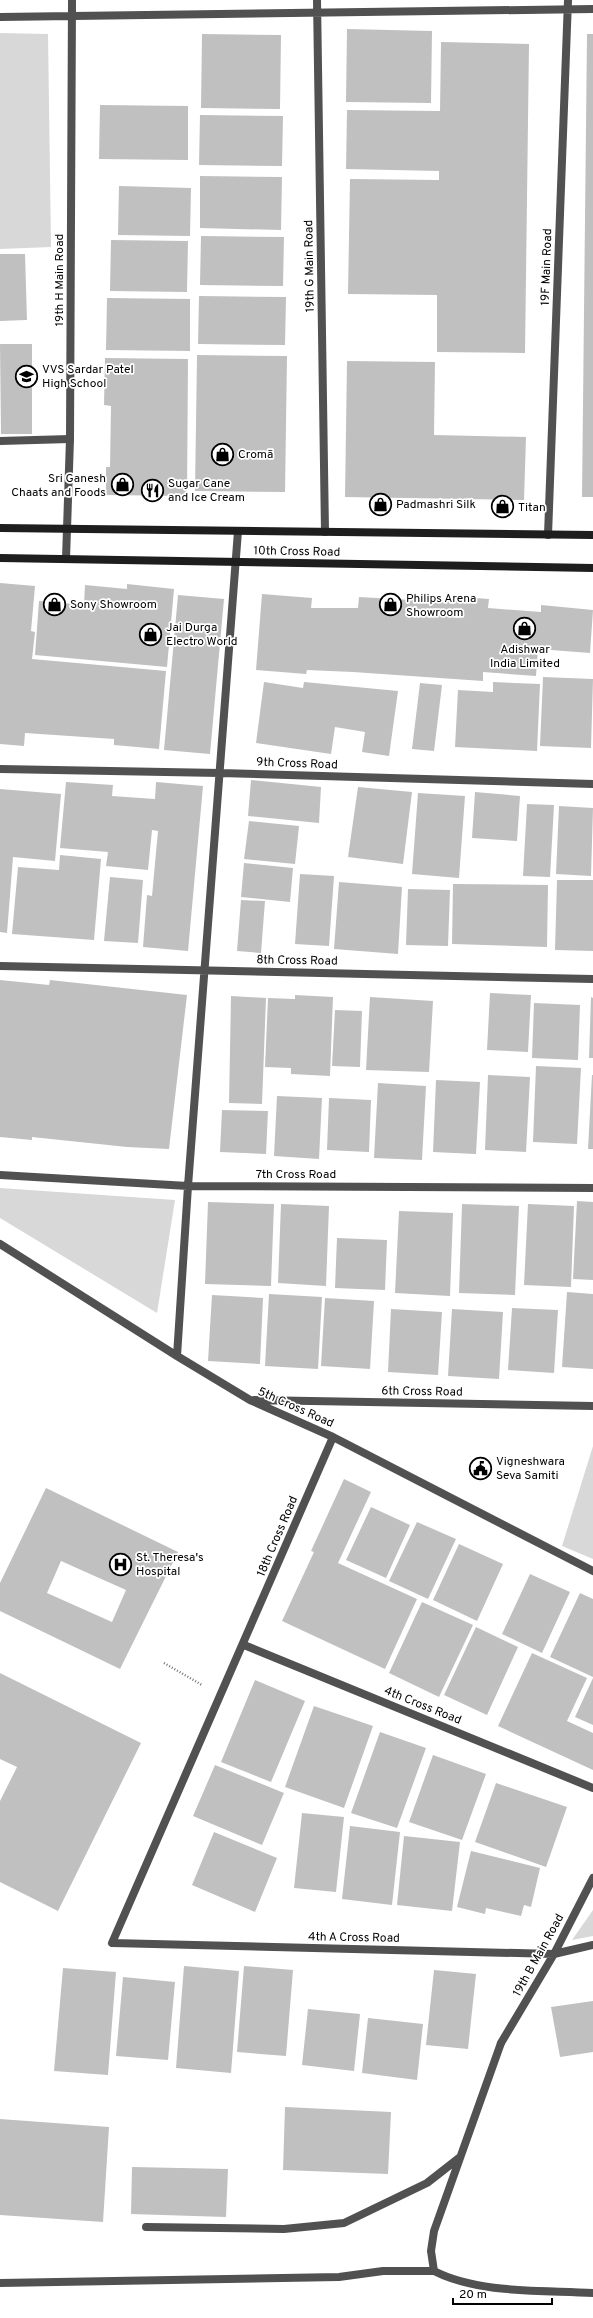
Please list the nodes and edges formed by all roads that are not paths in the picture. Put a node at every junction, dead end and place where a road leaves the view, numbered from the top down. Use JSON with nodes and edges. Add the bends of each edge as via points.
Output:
{"nodes":[{"id":1,"x":72,"y":0,"type":"edge"},
{"id":2,"x":317,"y":0,"type":"edge"},
{"id":3,"x":568,"y":0,"type":"edge"},
{"id":4,"x":568,"y":9,"type":"junction"},
{"id":5,"x":593,"y":9,"type":"edge"},
{"id":6,"x":316,"y":11,"type":"junction"},
{"id":7,"x":72,"y":16,"type":"junction"},
{"id":8,"x":0,"y":17,"type":"edge"},
{"id":9,"x":70,"y":439,"type":"junction"},
{"id":10,"x":0,"y":441,"type":"edge"},
{"id":11,"x":0,"y":528,"type":"edge"},
{"id":12,"x":68,"y":529,"type":"junction"},
{"id":13,"x":238,"y":531,"type":"junction"},
{"id":14,"x":325,"y":532,"type":"junction"},
{"id":15,"x":548,"y":535,"type":"junction"},
{"id":16,"x":593,"y":535,"type":"edge"},
{"id":17,"x":0,"y":558,"type":"edge"},
{"id":18,"x":66,"y":559,"type":"junction"},
{"id":19,"x":236,"y":562,"type":"junction"},
{"id":20,"x":593,"y":568,"type":"edge"},
{"id":21,"x":0,"y":769,"type":"edge"},
{"id":22,"x":220,"y":773,"type":"junction"},
{"id":23,"x":593,"y":784,"type":"edge"},
{"id":24,"x":0,"y":966,"type":"edge"},
{"id":25,"x":205,"y":970,"type":"junction"},
{"id":26,"x":593,"y":979,"type":"edge"},
{"id":27,"x":0,"y":1175,"type":"edge"},
{"id":28,"x":188,"y":1186,"type":"junction"},
{"id":29,"x":593,"y":1188,"type":"edge"},
{"id":30,"x":0,"y":1244,"type":"edge"},
{"id":31,"x":177,"y":1356,"type":"junction"},
{"id":32,"x":250,"y":1400,"type":"junction"},
{"id":33,"x":593,"y":1406,"type":"edge"},
{"id":34,"x":333,"y":1437,"type":"junction"},
{"id":35,"x":593,"y":1571,"type":"edge"},
{"id":36,"x":244,"y":1645,"type":"junction"},
{"id":37,"x":593,"y":1788,"type":"edge"},
{"id":38,"x":593,"y":1878,"type":"edge"},
{"id":39,"x":112,"y":1943,"type":"joint"},
{"id":40,"x":593,"y":1945,"type":"edge"},
{"id":41,"x":554,"y":1954,"type":"junction"},
{"id":42,"x":460,"y":2157,"type":"junction"},
{"id":43,"x":146,"y":2227,"type":"dead end"},
{"id":44,"x":434,"y":2271,"type":"junction"},
{"id":45,"x":0,"y":2283,"type":"edge"},
{"id":46,"x":593,"y":2293,"type":"edge"}],
"edges":[{"from":1,"to":7,"type":"street","name":"19th H Main Road"},
{"from":2,"to":6,"type":"street","name":"19th G Main Road"},
{"from":3,"to":4,"type":"street","name":"19F Main Road"},
{"from":4,"to":5,"type":"street"},
{"from":4,"to":6,"type":"street"},
{"from":4,"to":15,"type":"street","name":"19F Main Road"},
{"from":6,"to":7,"type":"street"},
{"from":6,"to":14,"type":"street","name":"19th G Main Road"},
{"from":7,"to":8,"type":"street"},
{"from":7,"to":9,"type":"street","name":"19th H Main Road"},
{"from":9,"to":10,"type":"street"},
{"from":9,"to":12,"type":"street","name":"19th H Main Road"},
{"from":11,"to":12,"type":"main road","name":"10th Cross Road"},
{"from":12,"to":13,"type":"main road","name":"10th Cross Road"},
{"from":12,"to":18,"type":"street","name":"19th H Main Road"},
{"from":13,"to":14,"type":"main road","name":"10th Cross Road"},
{"from":13,"to":19,"type":"street"},
{"from":14,"to":15,"type":"main road","name":"10th Cross Road"},
{"from":15,"to":16,"type":"main road","name":"10th Cross Road"},
{"from":17,"to":18,"type":"main road","name":"10th Cross Road"},
{"from":18,"to":19,"type":"main road","name":"10th Cross Road"},
{"from":19,"to":20,"type":"main road","name":"10th Cross Road"},
{"from":19,"to":22,"type":"street"},
{"from":21,"to":22,"type":"street","name":"9th Cross Road"},
{"from":22,"to":23,"type":"street","name":"9th Cross Road"},
{"from":22,"to":25,"type":"street"},
{"from":24,"to":25,"type":"street","name":"8th Cross Road"},
{"from":25,"to":26,"type":"street","name":"8th Cross Road"},
{"from":25,"to":28,"type":"street"},
{"from":27,"to":28,"type":"street","name":"7th Cross Road"},
{"from":28,"to":29,"type":"street","name":"7th Cross Road"},
{"from":28,"to":31,"type":"street"},
{"from":30,"to":31,"type":"street","name":"5th Cross Road"},
{"from":31,"to":32,"type":"street","name":"5th Cross Road"},
{"from":32,"to":33,"type":"street","name":"6th Cross Road"},
{"from":32,"to":34,"type":"street","name":"5th Cross Road"},
{"from":34,"to":35,"type":"street","name":"5th Cross Road"},
{"from":34,"to":36,"type":"street","name":"18th Cross Road"},
{"from":36,"to":37,"type":"street","name":"4th Cross Road"},
{"from":36,"to":39,"type":"street","name":"18th Cross Road"},
{"from":38,"to":41,"type":"street","name":"19th B Main Road"},
{"from":39,"to":41,"type":"street","name":"4th A Cross Road"},
{"from":40,"to":41,"type":"street","name":"4th A Cross Road"},
{"from":41,"to":42,"type":"street","name":"19th B Main Road","via":[[501,2043]]},
{"from":42,"to":43,"type":"street","via":[[426,2183],[344,2222],[284,2229]]},
{"from":42,"to":44,"type":"street","name":"19th B Main Road","via":[[434,2231],[431,2251]]},
{"from":44,"to":45,"type":"street","via":[[383,2271],[339,2277]]},
{"from":44,"to":46,"type":"street","via":[[452,2280],[485,2286]]}]}
